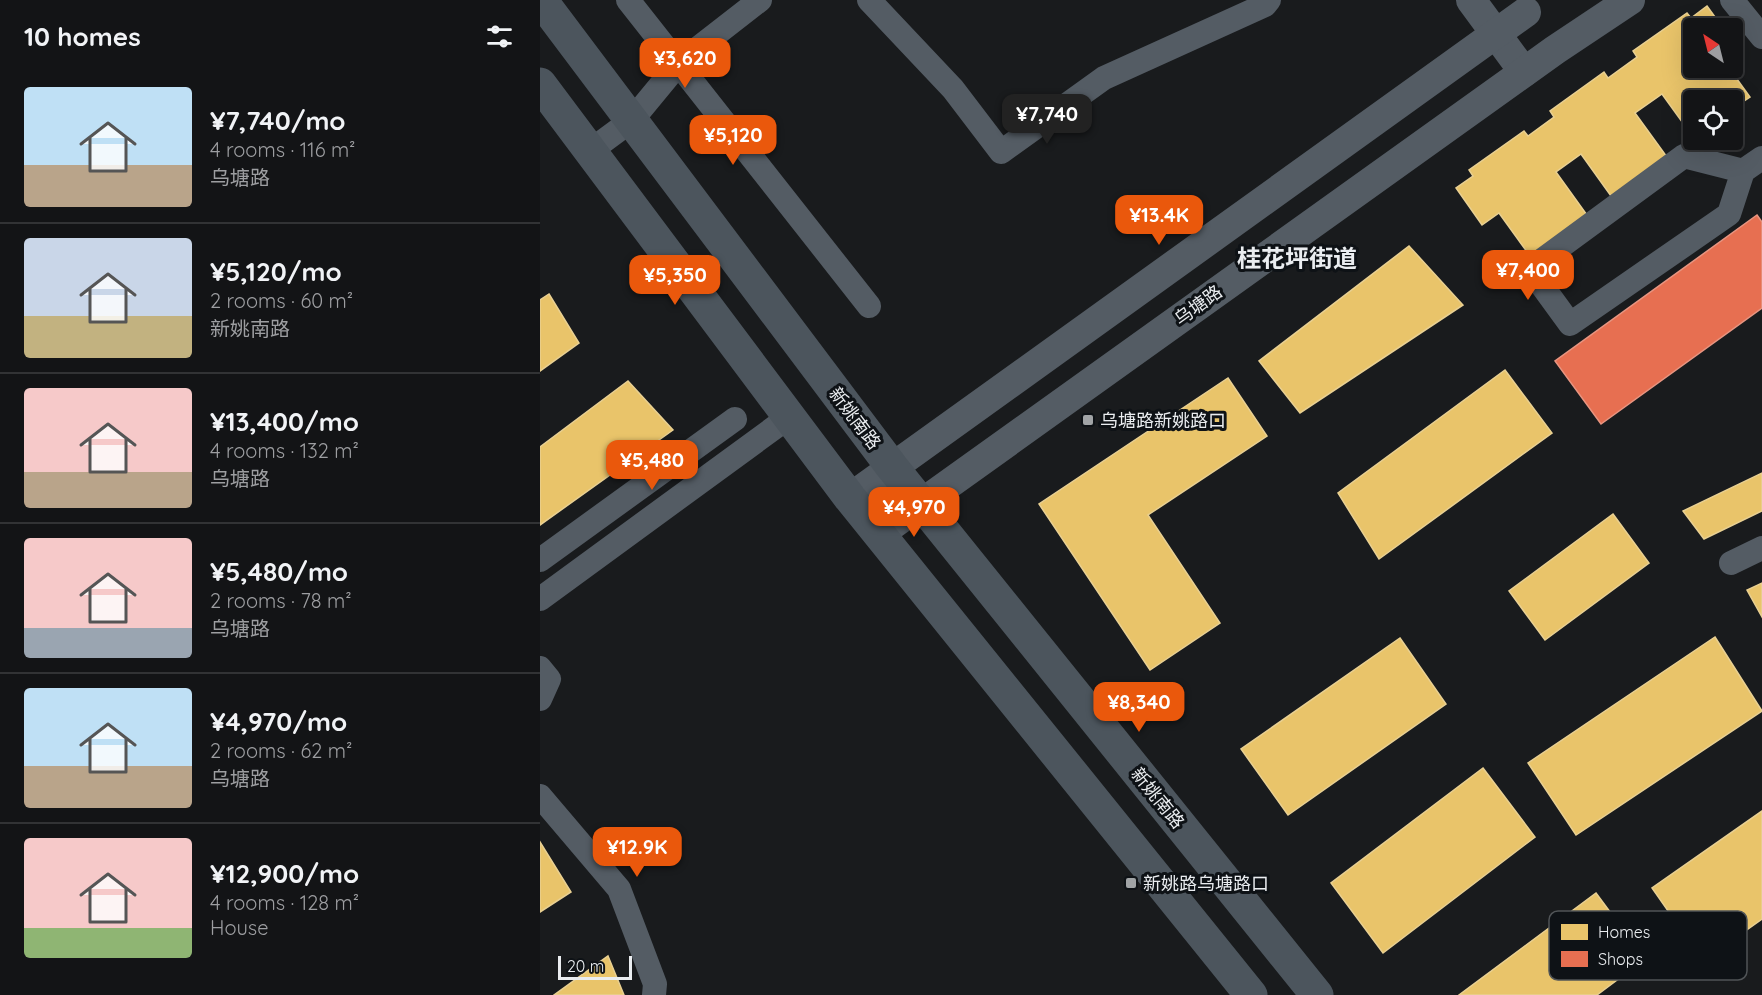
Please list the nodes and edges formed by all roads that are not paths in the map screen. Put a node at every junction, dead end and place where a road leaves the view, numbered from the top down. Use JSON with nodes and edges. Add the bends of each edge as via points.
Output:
{"nodes":[{"id":1,"x":541,"y":0,"type":"edge"},
{"id":2,"x":628,"y":0,"type":"edge"},
{"id":3,"x":760,"y":0,"type":"edge"},
{"id":4,"x":869,"y":0,"type":"edge"},
{"id":5,"x":1269,"y":0,"type":"edge"},
{"id":6,"x":1472,"y":0,"type":"edge"},
{"id":7,"x":1630,"y":0,"type":"edge"},
{"id":8,"x":1732,"y":0,"type":"edge"},
{"id":9,"x":1522,"y":6,"type":"edge"},
{"id":10,"x":1496,"y":33,"type":"junction"},
{"id":11,"x":1762,"y":37,"type":"edge"},
{"id":12,"x":1565,"y":43,"type":"junction"},
{"id":13,"x":679,"y":63,"type":"junction"},
{"id":14,"x":1524,"y":72,"type":"junction"},
{"id":15,"x":540,"y":84,"type":"edge"},
{"id":16,"x":632,"y":120,"type":"junction"},
{"id":17,"x":590,"y":151,"type":"junction"},
{"id":18,"x":1752,"y":165,"type":"edge"},
{"id":19,"x":869,"y":306,"type":"dead end"},
{"id":20,"x":789,"y":417,"type":"junction"},
{"id":21,"x":735,"y":419,"type":"dead end"},
{"id":22,"x":892,"y":467,"type":"junction"},
{"id":23,"x":850,"y":498,"type":"junction"},
{"id":24,"x":921,"y":503,"type":"junction"},
{"id":25,"x":879,"y":534,"type":"junction"},
{"id":26,"x":1762,"y":548,"type":"edge"},
{"id":27,"x":540,"y":560,"type":"edge"},
{"id":28,"x":1731,"y":563,"type":"dead end"},
{"id":29,"x":540,"y":600,"type":"edge"},
{"id":30,"x":540,"y":668,"type":"edge"},
{"id":31,"x":540,"y":699,"type":"edge"},
{"id":32,"x":540,"y":796,"type":"edge"},
{"id":33,"x":654,"y":995,"type":"edge"},
{"id":34,"x":1251,"y":995,"type":"edge"},
{"id":35,"x":1317,"y":995,"type":"edge"}],
"edges":[{"from":1,"to":16,"type":"main road","name":"新姚南路"},
{"from":2,"to":13,"type":"street"},
{"from":3,"to":13,"type":"street"},
{"from":4,"to":5,"type":"street","via":[[953,89],[1001,152],[1104,78]]},
{"from":6,"to":10,"type":"street"},
{"from":7,"to":12,"type":"street","name":"乌塘路"},
{"from":8,"to":11,"type":"street"},
{"from":9,"to":10,"type":"street"},
{"from":9,"to":12,"type":"street"},
{"from":10,"to":14,"type":"street"},
{"from":10,"to":22,"type":"street"},
{"from":12,"to":14,"type":"street","name":"乌塘路"},
{"from":13,"to":16,"type":"street"},
{"from":13,"to":19,"type":"street"},
{"from":14,"to":24,"type":"street","name":"乌塘路"},
{"from":15,"to":17,"type":"main road"},
{"from":16,"to":17,"type":"street"},
{"from":16,"to":22,"type":"main road","name":"新姚南路"},
{"from":17,"to":20,"type":"main road"},
{"from":18,"to":18,"type":"street","via":[[1684,156],[1530,269],[1570,324],[1729,214]]},
{"from":20,"to":23,"type":"main road"},
{"from":20,"to":29,"type":"street"},
{"from":21,"to":27,"type":"street"},
{"from":22,"to":23,"type":"street"},
{"from":22,"to":24,"type":"main road","name":"新姚南路"},
{"from":23,"to":25,"type":"main road"},
{"from":24,"to":25,"type":"street","name":"乌塘路"},
{"from":24,"to":35,"type":"main road","name":"新姚南路"},
{"from":25,"to":34,"type":"main road"},
{"from":26,"to":28,"type":"street"},
{"from":30,"to":31,"type":"street","via":[[549,679]]},
{"from":32,"to":33,"type":"street","via":[[619,889],[655,984]]}]}
